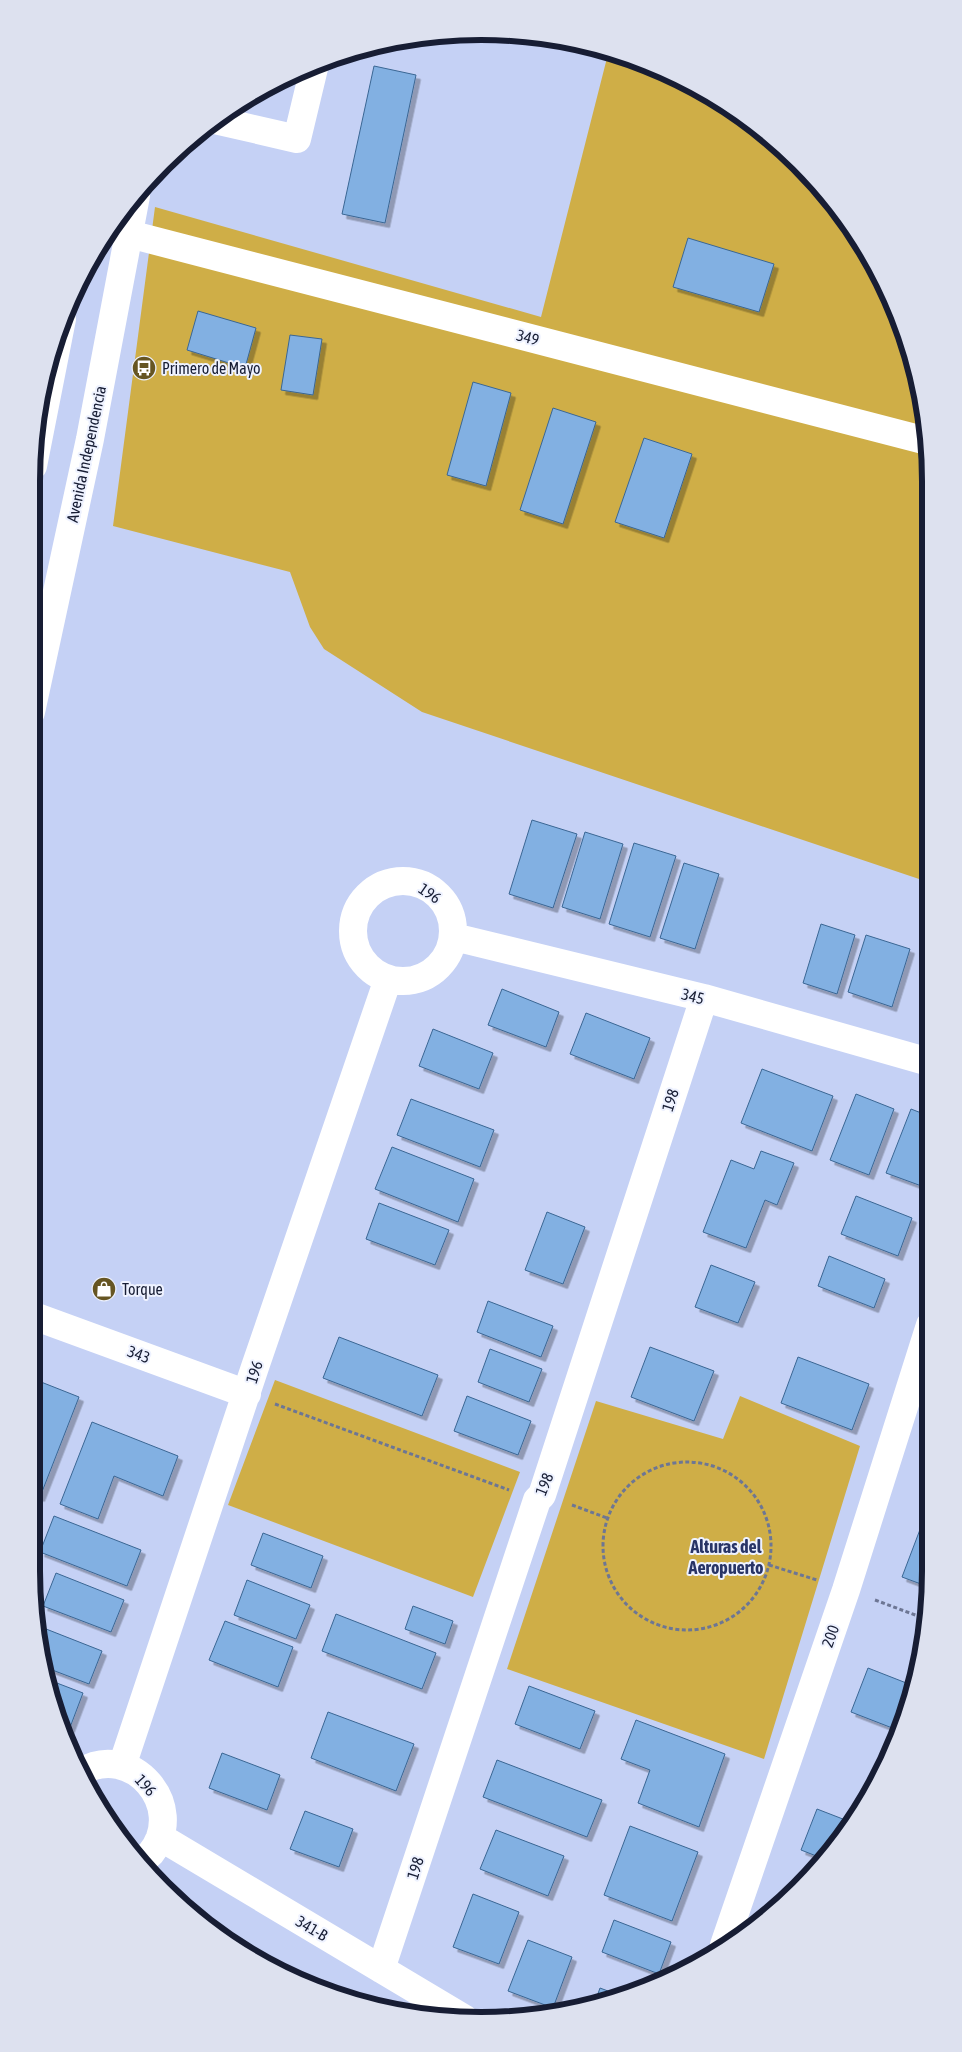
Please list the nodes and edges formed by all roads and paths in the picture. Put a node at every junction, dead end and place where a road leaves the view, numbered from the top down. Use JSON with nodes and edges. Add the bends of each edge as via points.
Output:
{"nodes":[{"id":1,"x":312,"y":74,"type":"edge"},
{"id":2,"x":225,"y":122,"type":"edge"},
{"id":3,"x":133,"y":210,"type":"edge"},
{"id":4,"x":129,"y":234,"type":"junction"},
{"id":5,"x":920,"y":439,"type":"edge"},
{"id":6,"x":40,"y":671,"type":"edge"},
{"id":7,"x":454,"y":937,"type":"junction"},
{"id":8,"x":388,"y":979,"type":"junction"},
{"id":9,"x":704,"y":998,"type":"junction"},
{"id":10,"x":922,"y":1060,"type":"edge"},
{"id":11,"x":40,"y":1317,"type":"edge"},
{"id":12,"x":922,"y":1350,"type":"edge"},
{"id":13,"x":246,"y":1394,"type":"junction"},
{"id":14,"x":540,"y":1498,"type":"junction"},
{"id":15,"x":607,"y":1518,"type":"junction"},
{"id":16,"x":122,"y":1766,"type":"junction"},
{"id":17,"x":86,"y":1768,"type":"edge"},
{"id":18,"x":160,"y":1837,"type":"junction"},
{"id":19,"x":145,"y":1858,"type":"edge"},
{"id":20,"x":727,"y":1938,"type":"edge"},
{"id":21,"x":381,"y":1969,"type":"junction"},
{"id":22,"x":451,"y":2011,"type":"edge"}],
"edges":[{"from":1,"to":2,"type":"street","via":[[298,139]]},
{"from":3,"to":4,"type":"street","name":"Avenida Independencia"},
{"from":4,"to":5,"type":"street","name":"349"},
{"from":4,"to":6,"type":"street","name":"Avenida Independencia","via":[[90,440]]},
{"from":7,"to":8,"type":"street","name":"196","via":[[441,966],[428,976],[414,981]]},
{"from":7,"to":8,"type":"street","name":"196","via":[[454,922],[438,894],[410,881],[393,881],[376,888],[363,900],[355,915],[352,933],[356,950],[366,965]]},
{"from":7,"to":9,"type":"street","name":"345"},
{"from":8,"to":13,"type":"street","name":"196"},
{"from":9,"to":10,"type":"street","name":"345"},
{"from":9,"to":14,"type":"street","name":"198"},
{"from":11,"to":13,"type":"street","name":"343"},
{"from":12,"to":20,"type":"street","name":"200","via":[[846,1590]]},
{"from":13,"to":14,"type":"path"},
{"from":13,"to":16,"type":"street","name":"196"},
{"from":14,"to":15,"type":"path"},
{"from":14,"to":21,"type":"street","name":"198"},
{"from":15,"to":15,"type":"path","via":[[602,1553],[613,1587],[636,1614],[669,1629],[705,1630],[738,1615],[761,1589],[769,1565],[770,1525],[757,1497],[735,1475],[706,1463],[676,1462],[646,1471],[622,1491]]},
{"from":16,"to":17,"type":"street","name":"196","via":[[104,1764]]},
{"from":16,"to":18,"type":"street","name":"196","via":[[138,1773],[152,1786],[160,1801],[163,1819]]},
{"from":18,"to":19,"type":"street"},
{"from":18,"to":21,"type":"street","name":"341-B"},
{"from":21,"to":22,"type":"street","name":"341-B"}]}
